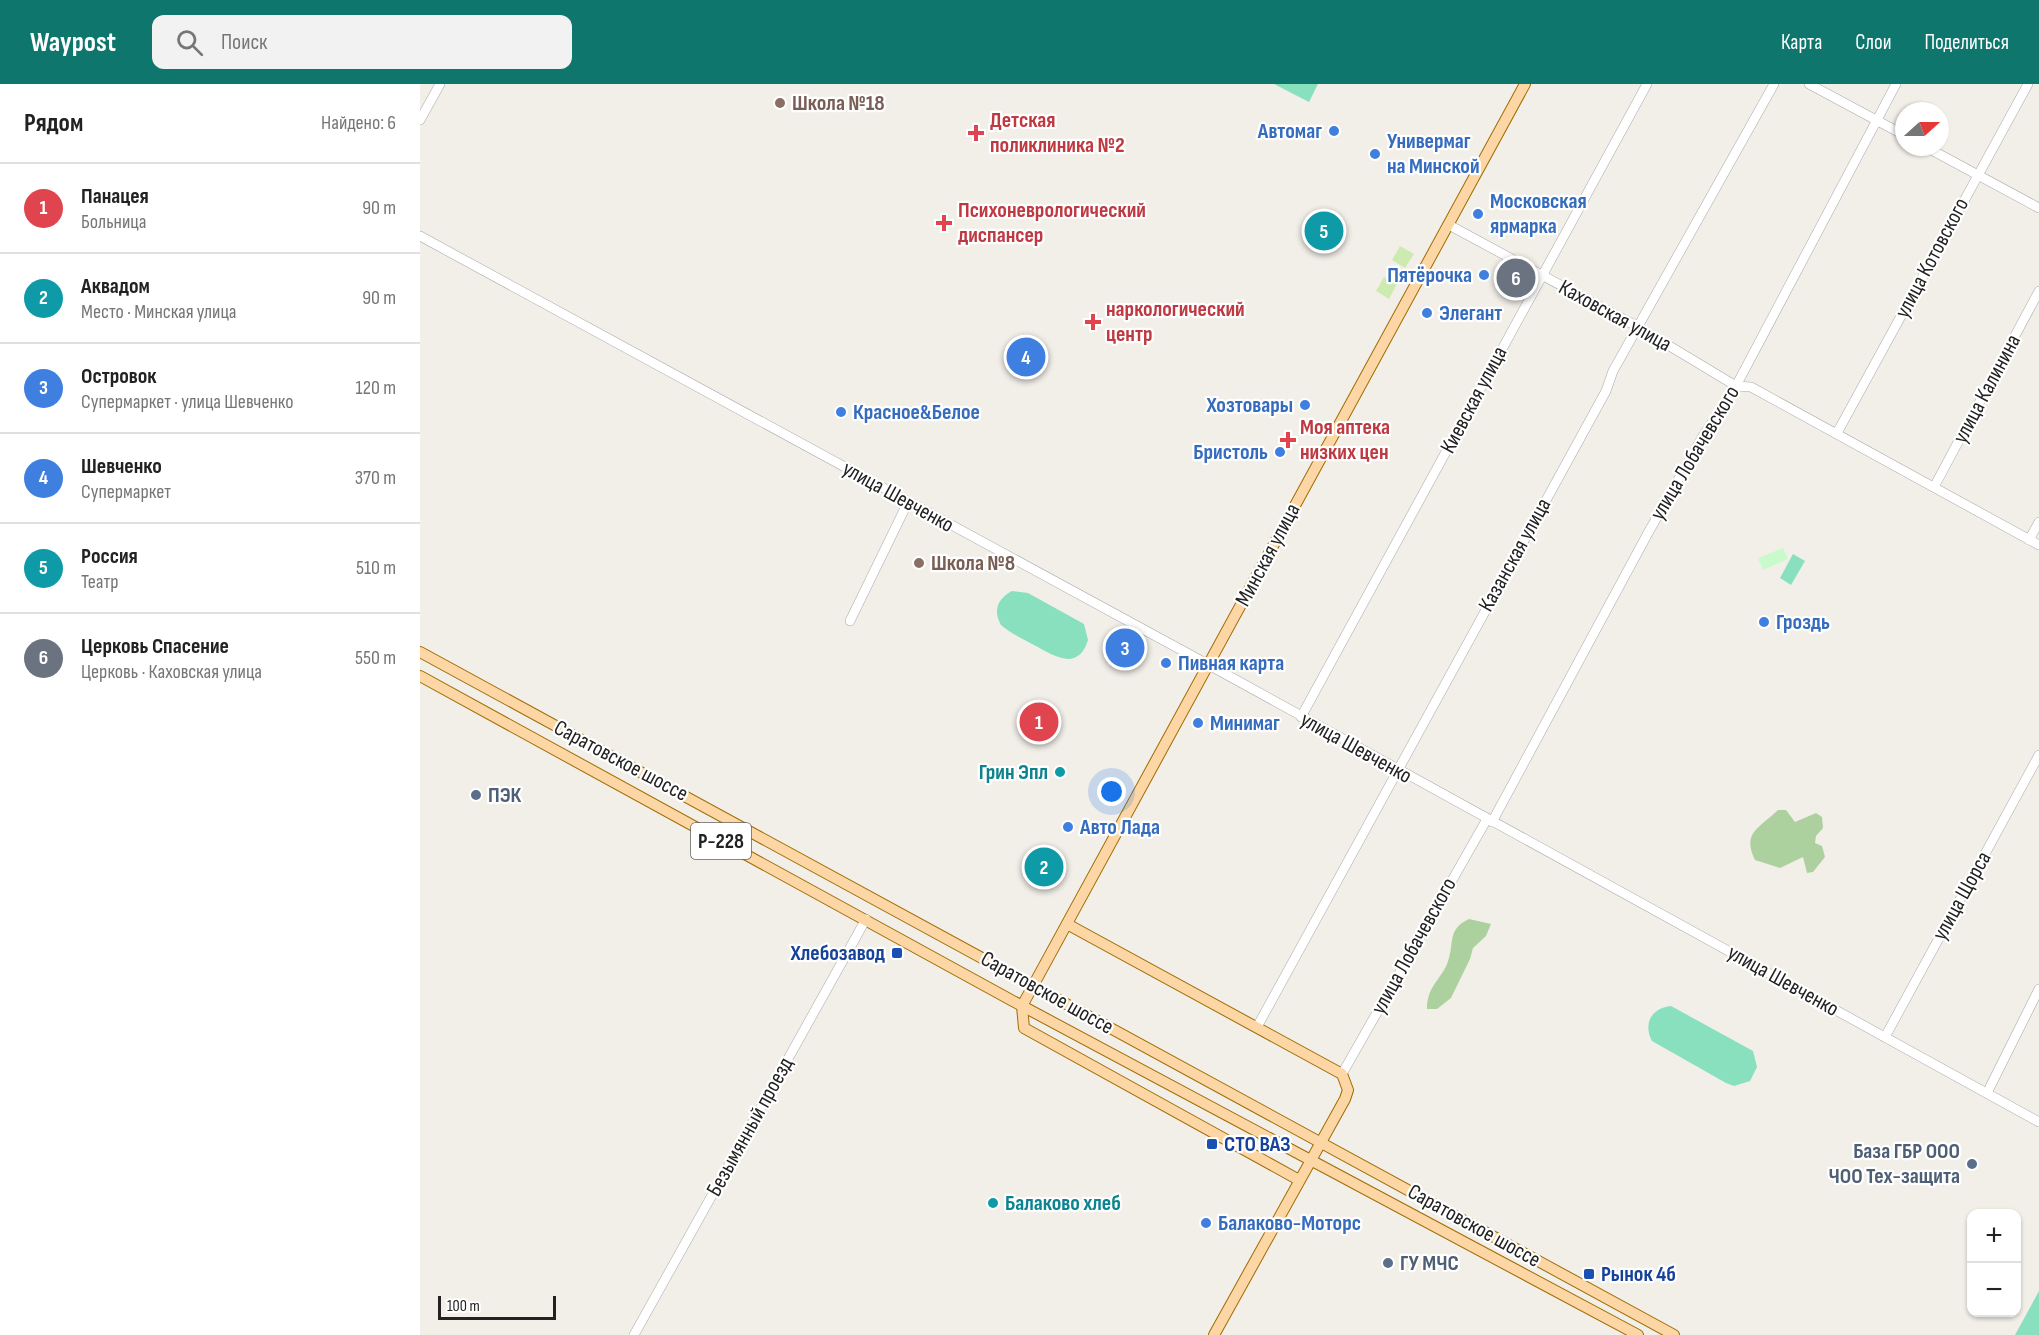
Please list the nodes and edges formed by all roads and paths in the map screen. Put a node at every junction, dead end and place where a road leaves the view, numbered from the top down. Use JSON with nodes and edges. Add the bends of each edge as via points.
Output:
{"nodes":[{"id":1,"x":440,"y":84,"type":"edge"},
{"id":2,"x":1525,"y":84,"type":"edge"},
{"id":3,"x":1647,"y":84,"type":"edge"},
{"id":4,"x":1774,"y":84,"type":"edge"},
{"id":5,"x":1809,"y":84,"type":"edge"},
{"id":6,"x":1896,"y":84,"type":"edge"},
{"id":7,"x":2028,"y":84,"type":"edge"},
{"id":8,"x":420,"y":120,"type":"edge"},
{"id":9,"x":1876,"y":120,"type":"junction"},
{"id":10,"x":1895,"y":130,"type":"edge"},
{"id":11,"x":1943,"y":156,"type":"edge"},
{"id":12,"x":1977,"y":174,"type":"junction"},
{"id":13,"x":2039,"y":207,"type":"edge"},
{"id":14,"x":1449,"y":225,"type":"junction"},
{"id":15,"x":420,"y":236,"type":"edge"},
{"id":16,"x":1543,"y":276,"type":"junction"},
{"id":17,"x":2039,"y":291,"type":"edge"},
{"id":18,"x":1638,"y":327,"type":"junction"},
{"id":19,"x":1743,"y":373,"type":"junction"},
{"id":20,"x":1736,"y":386,"type":"junction"},
{"id":21,"x":1750,"y":387,"type":"junction"},
{"id":22,"x":1837,"y":433,"type":"junction"},
{"id":23,"x":1934,"y":487,"type":"junction"},
{"id":24,"x":908,"y":502,"type":"junction"},
{"id":25,"x":2039,"y":522,"type":"edge"},
{"id":26,"x":2029,"y":540,"type":"junction"},
{"id":27,"x":2039,"y":545,"type":"edge"},
{"id":28,"x":850,"y":621,"type":"dead end"},
{"id":29,"x":420,"y":652,"type":"edge"},
{"id":30,"x":1209,"y":665,"type":"junction"},
{"id":31,"x":420,"y":676,"type":"edge"},
{"id":32,"x":1301,"y":717,"type":"junction"},
{"id":33,"x":2039,"y":756,"type":"edge"},
{"id":34,"x":1397,"y":770,"type":"junction"},
{"id":35,"x":1490,"y":821,"type":"junction"},
{"id":36,"x":866,"y":919,"type":"junction"},
{"id":37,"x":1067,"y":924,"type":"junction"},
{"id":38,"x":1033,"y":985,"type":"junction"},
{"id":39,"x":2039,"y":989,"type":"edge"},
{"id":40,"x":1022,"y":1006,"type":"junction"},
{"id":41,"x":1257,"y":1027,"type":"junction"},
{"id":42,"x":1885,"y":1037,"type":"junction"},
{"id":43,"x":1342,"y":1074,"type":"junction"},
{"id":44,"x":1987,"y":1093,"type":"junction"},
{"id":45,"x":2039,"y":1122,"type":"edge"},
{"id":46,"x":1320,"y":1142,"type":"junction"},
{"id":47,"x":1310,"y":1160,"type":"junction"},
{"id":48,"x":1299,"y":1180,"type":"junction"},
{"id":49,"x":634,"y":1335,"type":"edge"},
{"id":50,"x":1214,"y":1335,"type":"edge"},
{"id":51,"x":1638,"y":1335,"type":"edge"},
{"id":52,"x":1674,"y":1335,"type":"edge"}],
"edges":[{"from":1,"to":8,"type":"street"},
{"from":2,"to":14,"type":"main road","name":"Минская улица"},
{"from":3,"to":16,"type":"street","name":"Киевская улица"},
{"from":4,"to":18,"type":"street","name":"Казанская улица"},
{"from":5,"to":9,"type":"street"},
{"from":6,"to":9,"type":"street","name":"улица Лобачевского"},
{"from":7,"to":12,"type":"street","name":"улица Котовского"},
{"from":9,"to":10,"type":"street"},
{"from":9,"to":19,"type":"street","name":"улица Лобачевского"},
{"from":11,"to":12,"type":"street"},
{"from":12,"to":13,"type":"street"},
{"from":12,"to":22,"type":"street","name":"улица Котовского"},
{"from":14,"to":16,"type":"street","name":"Каховская улица"},
{"from":14,"to":30,"type":"main road","name":"Минская улица"},
{"from":15,"to":24,"type":"street","name":"улица Шевченко"},
{"from":16,"to":18,"type":"street","name":"Каховская улица"},
{"from":16,"to":32,"type":"street","name":"Киевская улица"},
{"from":17,"to":23,"type":"street","name":"улица Калинина"},
{"from":18,"to":20,"type":"street","name":"Каховская улица"},
{"from":18,"to":34,"type":"street","name":"Казанская улица"},
{"from":19,"to":20,"type":"street","name":"улица Лобачевского"},
{"from":19,"to":21,"type":"street"},
{"from":20,"to":21,"type":"street","name":"Каховская улица"},
{"from":20,"to":35,"type":"street","name":"улица Лобачевского","via":[[1647,533]]},
{"from":21,"to":22,"type":"street","name":"Каховская улица"},
{"from":22,"to":23,"type":"street","name":"Каховская улица"},
{"from":23,"to":26,"type":"street","name":"Каховская улица"},
{"from":24,"to":28,"type":"street"},
{"from":24,"to":30,"type":"street","name":"улица Шевченко"},
{"from":25,"to":26,"type":"street"},
{"from":26,"to":27,"type":"street","name":"Каховская улица"},
{"from":29,"to":38,"type":"main road","name":"Саратовское шоссе"},
{"from":30,"to":32,"type":"street","name":"улица Шевченко"},
{"from":30,"to":37,"type":"main road","name":"Минская улица"},
{"from":31,"to":36,"type":"main road","name":"Саратовское шоссе","number":"Р-228"},
{"from":32,"to":34,"type":"street","name":"улица Шевченко"},
{"from":33,"to":42,"type":"street","name":"улица Щорса"},
{"from":34,"to":35,"type":"street","name":"улица Шевченко"},
{"from":34,"to":41,"type":"street","name":"Казанская улица"},
{"from":35,"to":42,"type":"street","name":"улица Шевченко"},
{"from":35,"to":43,"type":"street","name":"улица Лобачевского"},
{"from":36,"to":40,"type":"main road","name":"Саратовское шоссе","number":"Р-228"},
{"from":36,"to":49,"type":"street","name":"Безымянный проезд"},
{"from":37,"to":38,"type":"main road","name":"Минская улица"},
{"from":37,"to":41,"type":"main road"},
{"from":38,"to":40,"type":"main road","name":"Минская улица"},
{"from":38,"to":46,"type":"main road","name":"Саратовское шоссе"},
{"from":39,"to":44,"type":"street"},
{"from":40,"to":47,"type":"main road","name":"Саратовское шоссе"},
{"from":40,"to":48,"type":"main road","via":[[1024,1028]]},
{"from":41,"to":43,"type":"main road"},
{"from":42,"to":44,"type":"street","name":"улица Шевченко"},
{"from":43,"to":46,"type":"main road","via":[[1347,1081],[1345,1099]]},
{"from":44,"to":45,"type":"street","name":"улица Шевченко"},
{"from":46,"to":47,"type":"main road"},
{"from":46,"to":52,"type":"main road","name":"Саратовское шоссе"},
{"from":47,"to":48,"type":"main road"},
{"from":47,"to":51,"type":"main road","name":"Саратовское шоссе"},
{"from":48,"to":50,"type":"main road"}]}
